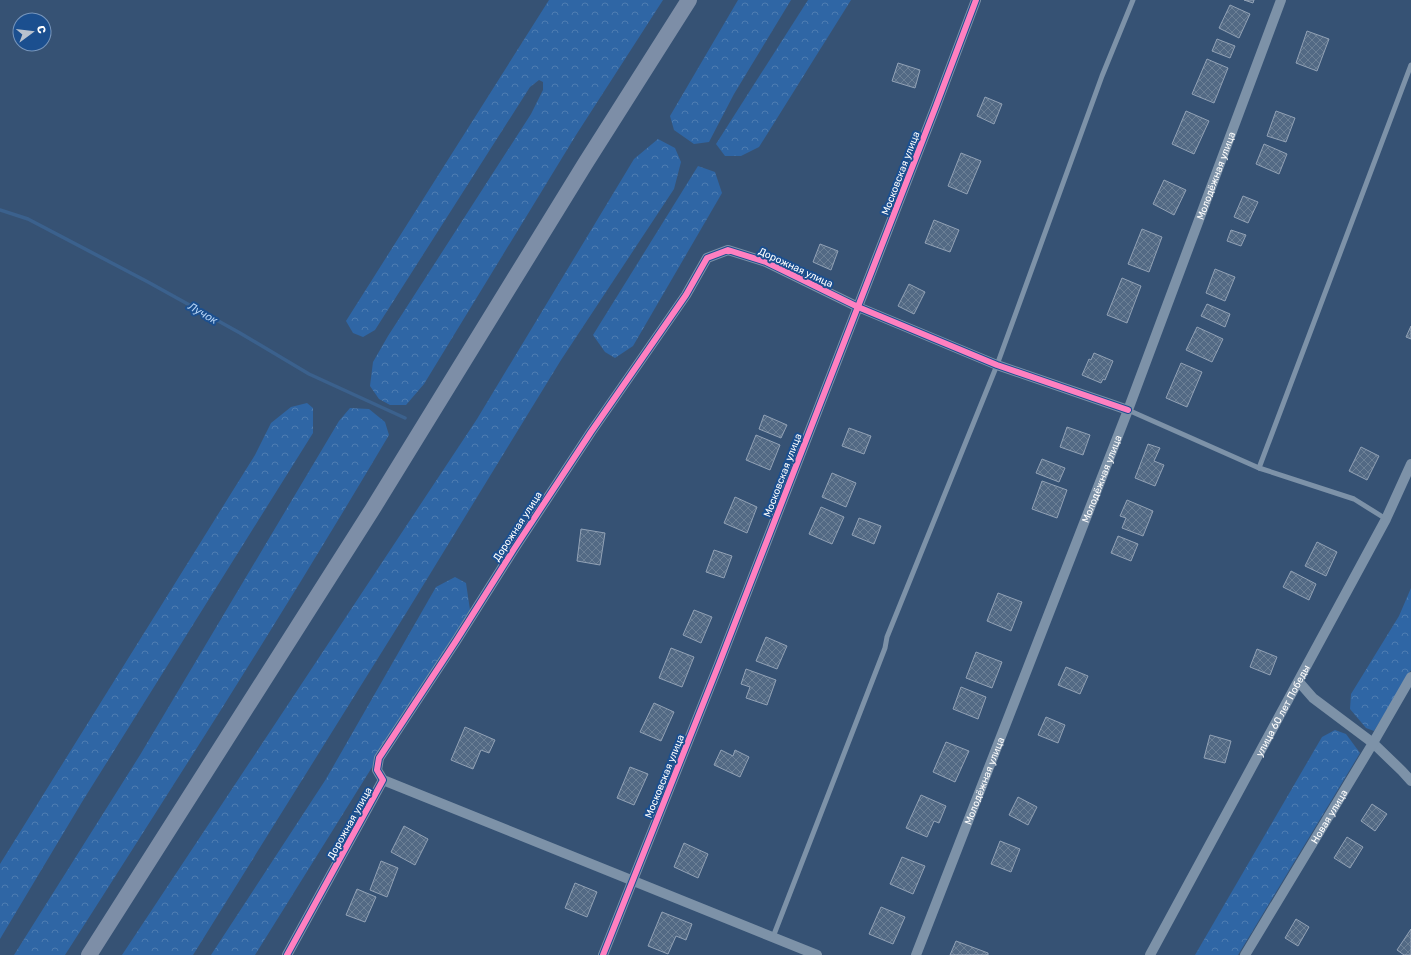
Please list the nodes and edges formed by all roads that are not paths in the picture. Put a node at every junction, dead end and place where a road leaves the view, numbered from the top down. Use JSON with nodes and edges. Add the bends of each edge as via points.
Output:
{"nodes":[{"id":1,"x":689,"y":0,"type":"edge"},
{"id":2,"x":976,"y":0,"type":"edge"},
{"id":3,"x":1133,"y":0,"type":"edge"},
{"id":4,"x":1280,"y":0,"type":"edge"},
{"id":5,"x":1411,"y":65,"type":"edge"},
{"id":6,"x":858,"y":308,"type":"junction"},
{"id":7,"x":997,"y":365,"type":"junction"},
{"id":8,"x":1128,"y":410,"type":"junction"},
{"id":9,"x":1411,"y":464,"type":"edge"},
{"id":10,"x":1259,"y":468,"type":"junction"},
{"id":11,"x":1386,"y":519,"type":"junction"},
{"id":12,"x":1411,"y":677,"type":"edge"},
{"id":13,"x":1298,"y":682,"type":"junction"},
{"id":14,"x":1373,"y":743,"type":"junction"},
{"id":15,"x":383,"y":780,"type":"junction"},
{"id":16,"x":1411,"y":781,"type":"edge"},
{"id":17,"x":634,"y":881,"type":"junction"},
{"id":18,"x":773,"y":937,"type":"junction"},
{"id":19,"x":88,"y":955,"type":"edge"},
{"id":20,"x":287,"y":955,"type":"edge"},
{"id":21,"x":603,"y":955,"type":"edge"},
{"id":22,"x":817,"y":955,"type":"edge"},
{"id":23,"x":916,"y":955,"type":"edge"},
{"id":24,"x":1150,"y":955,"type":"edge"},
{"id":25,"x":1244,"y":955,"type":"edge"}],
"edges":[{"from":1,"to":19,"type":"main road","via":[[372,510]]},
{"from":2,"to":6,"type":"street","name":"Московская улица"},
{"from":3,"to":7,"type":"lane","via":[[1102,76]]},
{"from":4,"to":8,"type":"street","name":"Молодёжная улица"},
{"from":5,"to":10,"type":"lane"},
{"from":6,"to":7,"type":"street","name":"Дорожная улица"},
{"from":6,"to":15,"type":"street","name":"Дорожная улица","via":[[758,259],[728,250],[707,258],[686,295],[591,432],[379,758],[377,770]]},
{"from":6,"to":17,"type":"street","name":"Московская улица"},
{"from":7,"to":8,"type":"street","name":"Дорожная улица"},
{"from":7,"to":18,"type":"lane","via":[[887,637],[885,648]]},
{"from":8,"to":10,"type":"lane"},
{"from":8,"to":23,"type":"street","name":"Молодёжная улица"},
{"from":9,"to":11,"type":"street","name":"улица 60 лет Победы"},
{"from":10,"to":11,"type":"lane","via":[[1354,499]]},
{"from":11,"to":13,"type":"street","name":"улица 60 лет Победы"},
{"from":12,"to":14,"type":"street","name":"Новая улица"},
{"from":13,"to":14,"type":"street","via":[[1313,698]]},
{"from":13,"to":24,"type":"street","name":"улица 60 лет Победы"},
{"from":14,"to":16,"type":"street"},
{"from":14,"to":25,"type":"street","name":"Новая улица"},
{"from":15,"to":17,"type":"street"},
{"from":15,"to":20,"type":"street","name":"Дорожная улица"},
{"from":17,"to":18,"type":"street"},
{"from":17,"to":21,"type":"street","name":"Московская улица"},
{"from":18,"to":22,"type":"street"}]}
